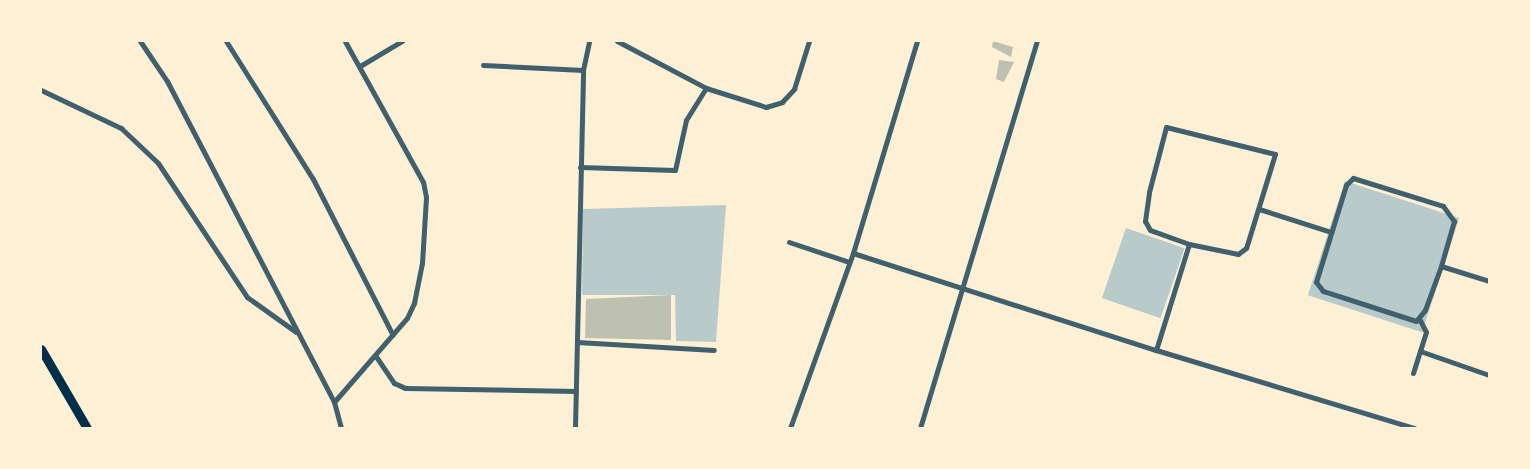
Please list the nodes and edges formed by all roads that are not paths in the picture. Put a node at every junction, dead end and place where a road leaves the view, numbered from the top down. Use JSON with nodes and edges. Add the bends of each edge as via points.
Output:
{"nodes":[{"id":1,"x":140,"y":41,"type":"edge"},
{"id":2,"x":226,"y":41,"type":"edge"},
{"id":3,"x":345,"y":41,"type":"edge"},
{"id":4,"x":402,"y":41,"type":"edge"},
{"id":5,"x":589,"y":41,"type":"edge"},
{"id":6,"x":617,"y":41,"type":"edge"},
{"id":7,"x":808,"y":41,"type":"edge"},
{"id":8,"x":917,"y":41,"type":"edge"},
{"id":9,"x":1037,"y":41,"type":"edge"},
{"id":10,"x":484,"y":65,"type":"dead end"},
{"id":11,"x":360,"y":66,"type":"junction"},
{"id":12,"x":582,"y":70,"type":"junction"},
{"id":13,"x":706,"y":88,"type":"junction"},
{"id":14,"x":41,"y":90,"type":"edge"},
{"id":15,"x":580,"y":167,"type":"junction"},
{"id":16,"x":1259,"y":209,"type":"junction"},
{"id":17,"x":1331,"y":232,"type":"junction"},
{"id":18,"x":789,"y":242,"type":"dead end"},
{"id":19,"x":1190,"y":244,"type":"junction"},
{"id":20,"x":853,"y":253,"type":"junction"},
{"id":21,"x":849,"y":262,"type":"junction"},
{"id":22,"x":1442,"y":266,"type":"junction"},
{"id":23,"x":1489,"y":281,"type":"edge"},
{"id":24,"x":962,"y":289,"type":"junction"},
{"id":25,"x":1420,"y":320,"type":"junction"},
{"id":26,"x":298,"y":334,"type":"junction"},
{"id":27,"x":392,"y":335,"type":"junction"},
{"id":28,"x":577,"y":342,"type":"junction"},
{"id":29,"x":41,"y":349,"type":"edge"},
{"id":30,"x":714,"y":350,"type":"dead end"},
{"id":31,"x":1156,"y":350,"type":"junction"},
{"id":32,"x":1420,"y":351,"type":"junction"},
{"id":33,"x":375,"y":355,"type":"junction"},
{"id":34,"x":1413,"y":373,"type":"dead end"},
{"id":35,"x":1489,"y":376,"type":"edge"},
{"id":36,"x":576,"y":391,"type":"junction"},
{"id":37,"x":334,"y":402,"type":"junction"},
{"id":38,"x":920,"y":427,"type":"edge"},
{"id":39,"x":87,"y":428,"type":"edge"},
{"id":40,"x":341,"y":428,"type":"edge"},
{"id":41,"x":575,"y":428,"type":"edge"},
{"id":42,"x":790,"y":428,"type":"edge"},
{"id":43,"x":927,"y":428,"type":"edge"},
{"id":44,"x":1415,"y":428,"type":"edge"}],
"edges":[{"from":1,"to":26,"type":"street","via":[[167,82]]},
{"from":2,"to":27,"type":"street","via":[[313,179]]},
{"from":3,"to":11,"type":"street"},
{"from":4,"to":11,"type":"street"},
{"from":5,"to":12,"type":"street"},
{"from":6,"to":13,"type":"street"},
{"from":7,"to":13,"type":"street","via":[[794,89],[782,102],[766,107]]},
{"from":8,"to":20,"type":"street"},
{"from":9,"to":24,"type":"street"},
{"from":10,"to":12,"type":"street"},
{"from":11,"to":27,"type":"street","via":[[423,182],[426,197],[422,264],[414,303],[407,318]]},
{"from":12,"to":15,"type":"street"},
{"from":13,"to":15,"type":"street","via":[[686,120],[675,170]]},
{"from":14,"to":26,"type":"street","via":[[121,128],[158,163],[247,297]]},
{"from":15,"to":28,"type":"street"},
{"from":16,"to":17,"type":"street"},
{"from":16,"to":19,"type":"street","via":[[1246,248],[1238,254]]},
{"from":16,"to":19,"type":"street","via":[[1275,154],[1166,127],[1148,192],[1145,221],[1150,230]]},
{"from":17,"to":22,"type":"street","via":[[1350,179],[1381,185],[1442,206],[1450,212],[1454,221]]},
{"from":17,"to":25,"type":"street","via":[[1318,286],[1323,291]]},
{"from":18,"to":21,"type":"street"},
{"from":19,"to":31,"type":"street"},
{"from":20,"to":21,"type":"street"},
{"from":20,"to":24,"type":"street"},
{"from":21,"to":42,"type":"street"},
{"from":22,"to":23,"type":"street"},
{"from":22,"to":25,"type":"street"},
{"from":24,"to":31,"type":"street"},
{"from":24,"to":38,"type":"street"},
{"from":25,"to":32,"type":"street","via":[[1426,329]]},
{"from":26,"to":37,"type":"street"},
{"from":27,"to":33,"type":"street"},
{"from":28,"to":30,"type":"street"},
{"from":28,"to":36,"type":"street"},
{"from":29,"to":39,"type":"highway"},
{"from":31,"to":44,"type":"street"},
{"from":32,"to":34,"type":"street"},
{"from":32,"to":35,"type":"street"},
{"from":33,"to":36,"type":"street","via":[[394,383],[405,388]]},
{"from":33,"to":37,"type":"street"},
{"from":36,"to":41,"type":"street"},
{"from":37,"to":40,"type":"street"},
{"from":38,"to":43,"type":"street"}]}
